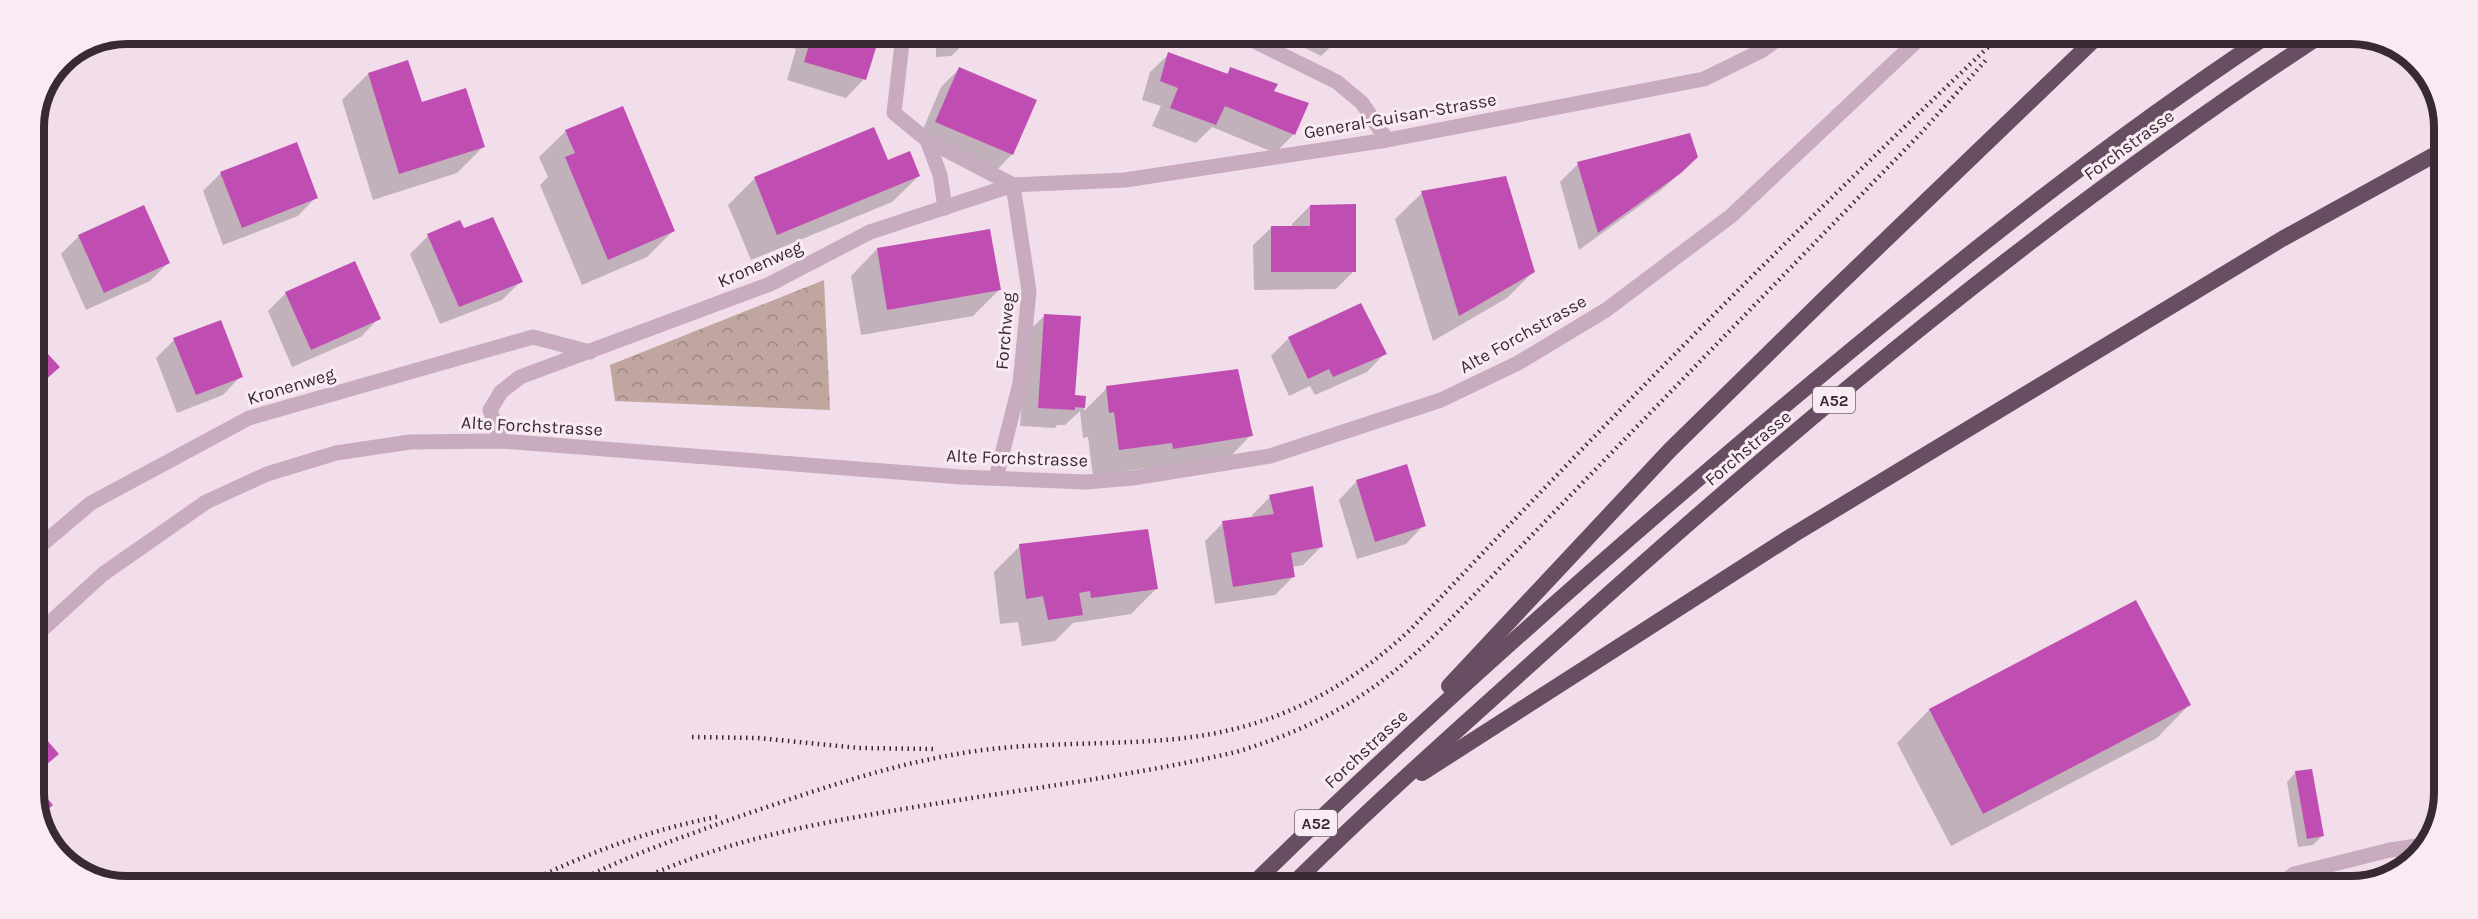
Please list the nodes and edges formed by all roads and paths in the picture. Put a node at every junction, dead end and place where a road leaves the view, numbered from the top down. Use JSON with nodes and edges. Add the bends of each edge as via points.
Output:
{"nodes":[{"id":1,"x":902,"y":44,"type":"edge"},
{"id":2,"x":1260,"y":44,"type":"edge"},
{"id":3,"x":1771,"y":44,"type":"edge"},
{"id":4,"x":1914,"y":44,"type":"edge"},
{"id":5,"x":2091,"y":44,"type":"edge"},
{"id":6,"x":2255,"y":44,"type":"edge"},
{"id":7,"x":2308,"y":44,"type":"edge"},
{"id":8,"x":927,"y":140,"type":"junction"},
{"id":9,"x":1387,"y":140,"type":"junction"},
{"id":10,"x":2434,"y":155,"type":"edge"},
{"id":11,"x":1013,"y":185,"type":"junction"},
{"id":12,"x":945,"y":208,"type":"junction"},
{"id":13,"x":590,"y":352,"type":"junction"},
{"id":14,"x":501,"y":441,"type":"junction"},
{"id":15,"x":996,"y":478,"type":"junction"},
{"id":16,"x":44,"y":543,"type":"edge"},
{"id":17,"x":44,"y":628,"type":"edge"},
{"id":18,"x":1379,"y":762,"type":"junction"},
{"id":19,"x":1381,"y":799,"type":"junction"},
{"id":20,"x":2414,"y":846,"type":"edge"},
{"id":21,"x":1261,"y":876,"type":"edge"},
{"id":22,"x":1301,"y":876,"type":"edge"},
{"id":23,"x":2291,"y":876,"type":"edge"}],
"edges":[{"from":1,"to":8,"type":"street","via":[[894,113]]},
{"from":2,"to":9,"type":"street","via":[[1337,82],[1362,103]]},
{"from":3,"to":9,"type":"street","name":"General-Guisan-Strasse","via":[[1704,79]]},
{"from":4,"to":15,"type":"street","name":"Alte Forchstrasse","via":[[1731,216],[1606,310],[1518,363],[1441,400],[1270,456],[1097,481]]},
{"from":5,"to":18,"type":"highway","via":[[1670,450]]},
{"from":6,"to":18,"type":"highway","name":"Forchstrasse","number":"A52","via":[[2145,121],[1932,283],[1640,528]]},
{"from":7,"to":19,"type":"highway","name":"Forchstrasse","number":"A52","via":[[2052,226],[1859,380],[1662,546]]},
{"from":8,"to":11,"type":"street"},
{"from":8,"to":12,"type":"street","via":[[940,175]]},
{"from":9,"to":11,"type":"street","name":"General-Guisan-Strasse","via":[[1125,180]]},
{"from":10,"to":19,"type":"highway","via":[[2282,239],[1803,529]]},
{"from":11,"to":12,"type":"street","name":"General-Guisan-Strasse"},
{"from":11,"to":15,"type":"street","name":"Forchweg","via":[[1029,291],[1020,383]]},
{"from":12,"to":13,"type":"street","name":"Kronenweg","via":[[870,232],[770,284]]},
{"from":13,"to":14,"type":"street","name":"Kronenweg","via":[[520,377],[501,392],[490,410]]},
{"from":13,"to":16,"type":"street","name":"Kronenweg","via":[[532,337],[249,418],[92,503]]},
{"from":14,"to":15,"type":"street","name":"Alte Forchstrasse"},
{"from":14,"to":17,"type":"street","name":"Alte Forchstrasse","via":[[410,442],[336,453],[267,474],[206,502],[103,574]]},
{"from":18,"to":21,"type":"highway","name":"Forchstrasse","number":"A52"},
{"from":19,"to":22,"type":"highway","name":"Forchstrasse","number":"A52"},
{"from":20,"to":23,"type":"street"}]}
